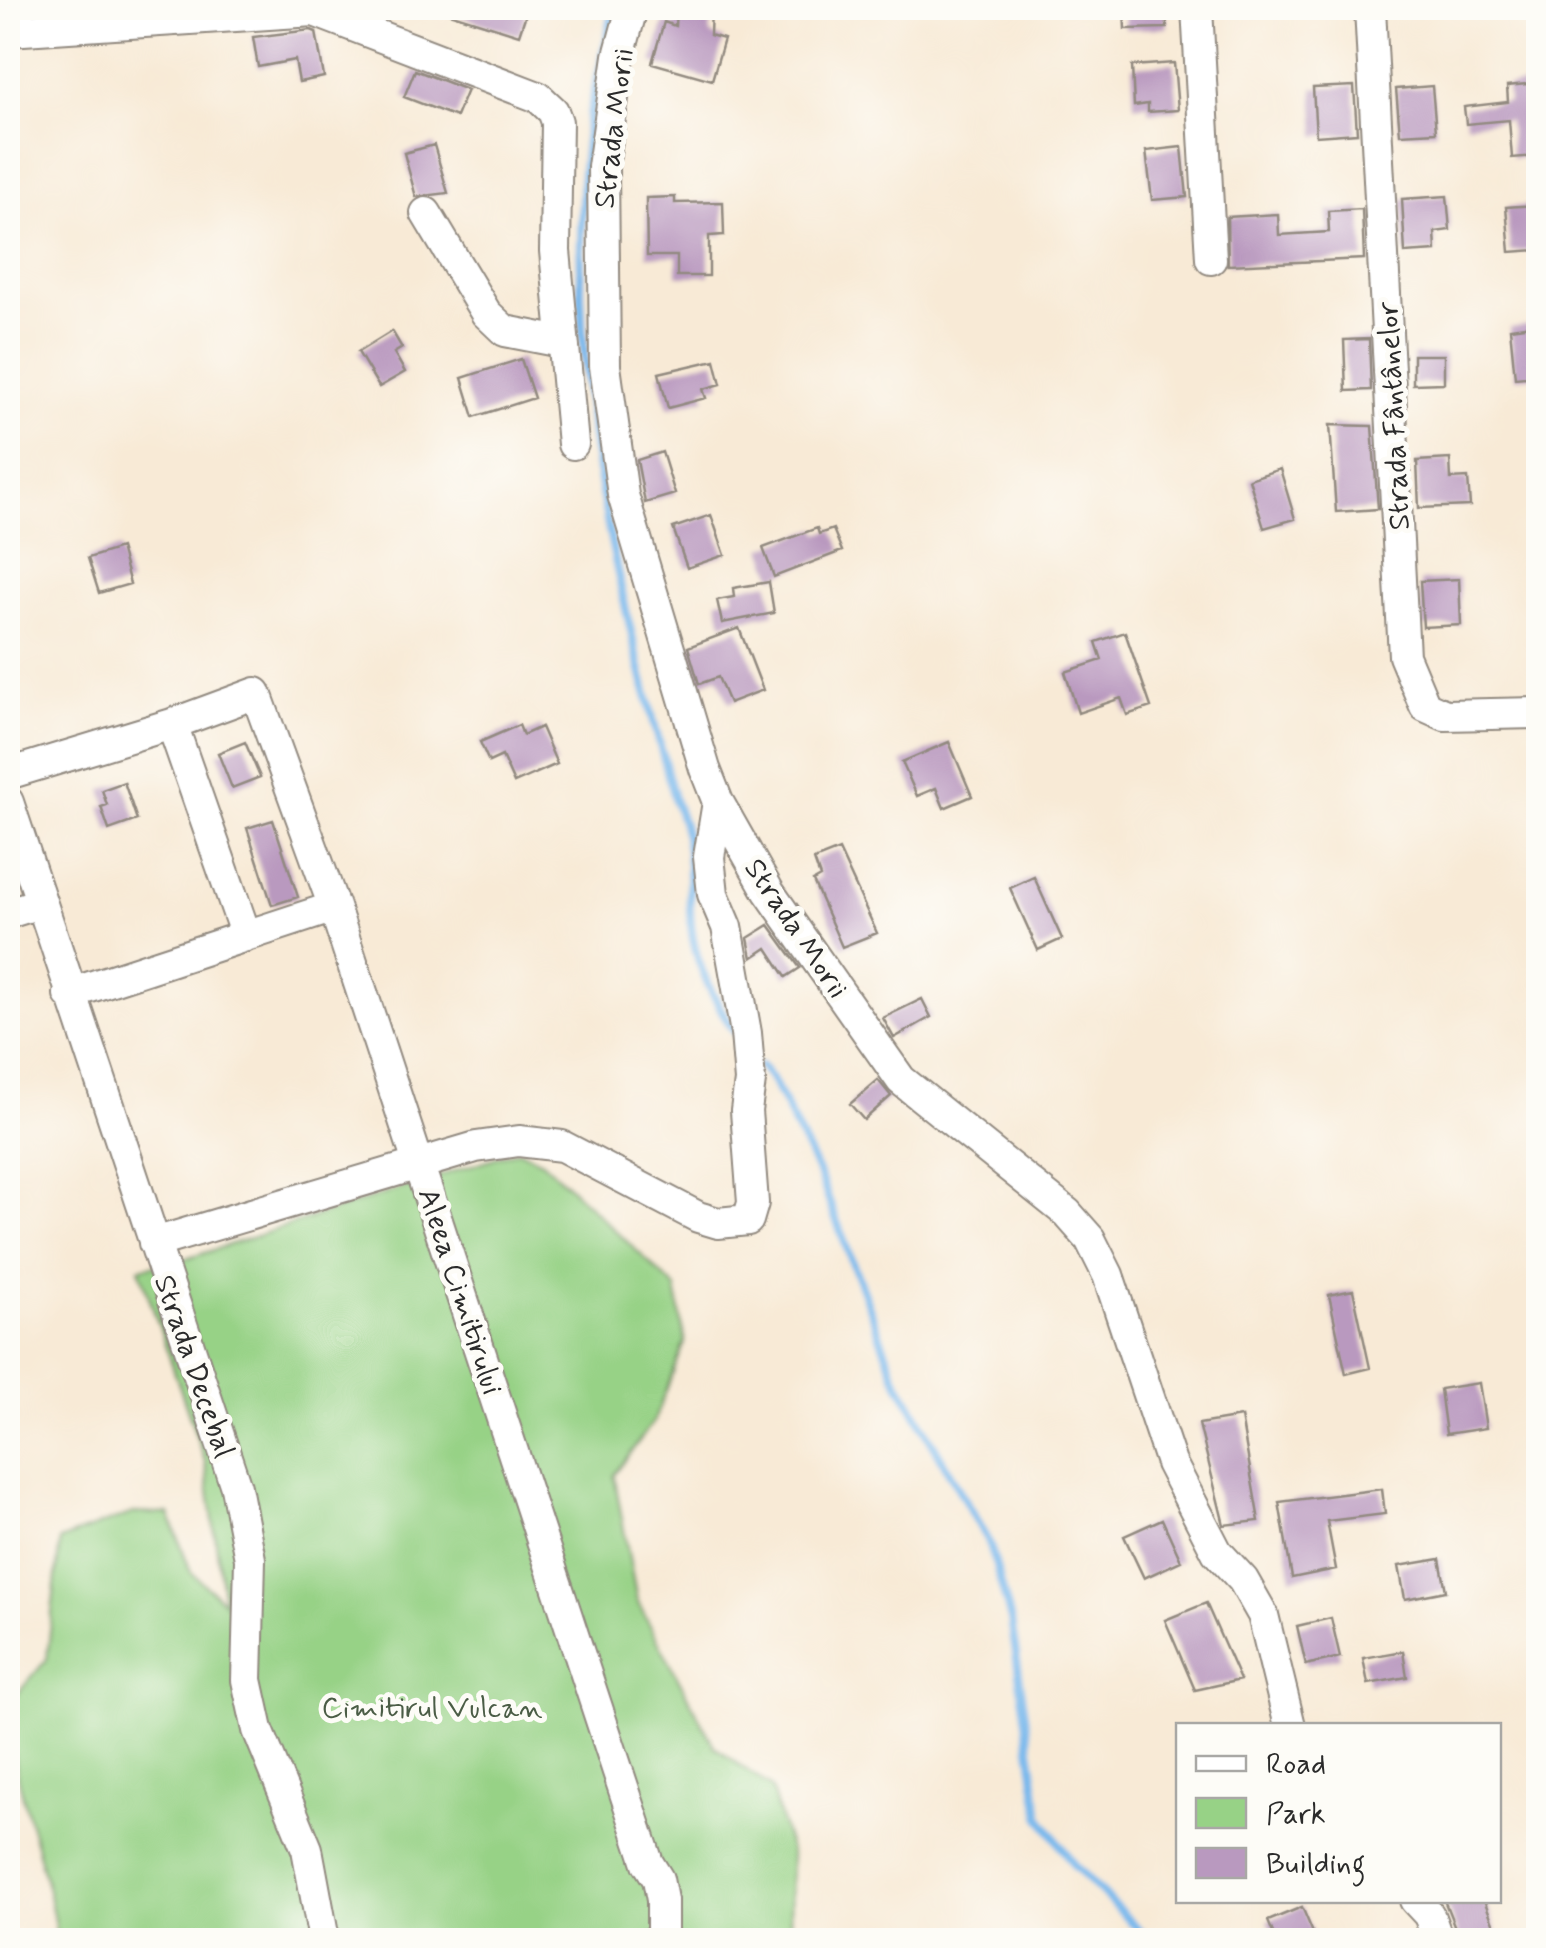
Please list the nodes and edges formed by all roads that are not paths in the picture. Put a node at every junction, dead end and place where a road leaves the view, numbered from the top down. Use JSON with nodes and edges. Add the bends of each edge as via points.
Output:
{"nodes":[{"id":1,"x":632,"y":8,"type":"edge"},
{"id":2,"x":1198,"y":8,"type":"edge"},
{"id":3,"x":1370,"y":8,"type":"edge"},
{"id":4,"x":8,"y":32,"type":"edge"},
{"id":5,"x":582,"y":164,"type":"junction"},
{"id":6,"x":426,"y":213,"type":"dead end"},
{"id":7,"x":1210,"y":259,"type":"dead end"},
{"id":8,"x":562,"y":342,"type":"junction"},
{"id":9,"x":572,"y":444,"type":"dead end"},
{"id":10,"x":1538,"y":713,"type":"edge"},
{"id":11,"x":172,"y":724,"type":"junction"},
{"id":12,"x":8,"y":774,"type":"edge"},
{"id":13,"x":8,"y":802,"type":"edge"},
{"id":14,"x":718,"y":802,"type":"junction"},
{"id":15,"x":40,"y":903,"type":"junction"},
{"id":16,"x":334,"y":907,"type":"junction"},
{"id":17,"x":8,"y":913,"type":"edge"},
{"id":18,"x":246,"y":936,"type":"junction"},
{"id":19,"x":70,"y":994,"type":"junction"},
{"id":20,"x":419,"y":1164,"type":"junction"},
{"id":21,"x":154,"y":1243,"type":"junction"},
{"id":22,"x":1289,"y":1723,"type":"edge"},
{"id":23,"x":1418,"y":1903,"type":"edge"},
{"id":24,"x":324,"y":1940,"type":"edge"},
{"id":25,"x":662,"y":1940,"type":"edge"},
{"id":26,"x":1438,"y":1940,"type":"edge"}],
"edges":[{"from":1,"to":5,"type":"street","name":"Strada Morii"},
{"from":2,"to":7,"type":"street"},
{"from":3,"to":10,"type":"street","name":"Strada Fântânelor","via":[[1404,656],[1426,706],[1445,715]]},
{"from":4,"to":5,"type":"street","via":[[314,11],[538,96]]},
{"from":5,"to":8,"type":"street"},
{"from":5,"to":14,"type":"street","name":"Strada Morii","via":[[622,495]]},
{"from":6,"to":8,"type":"street","via":[[486,313],[505,331]]},
{"from":8,"to":9,"type":"street"},
{"from":11,"to":12,"type":"street"},
{"from":11,"to":16,"type":"street","name":"Aleea Cimitirului","via":[[256,694]]},
{"from":11,"to":18,"type":"street"},
{"from":13,"to":15,"type":"street","name":"Strada Decebal"},
{"from":14,"to":20,"type":"street","via":[[712,894],[727,928],[746,1032],[753,1204],[748,1220],[698,1217],[562,1146],[540,1141],[501,1142]]},
{"from":14,"to":22,"type":"street","name":"Strada Morii","via":[[769,892],[901,1080],[1090,1238],[1171,1463],[1217,1552],[1263,1615]]},
{"from":15,"to":17,"type":"street"},
{"from":15,"to":19,"type":"street","name":"Strada Decebal"},
{"from":16,"to":18,"type":"street"},
{"from":16,"to":20,"type":"street","name":"Aleea Cimitirului"},
{"from":18,"to":19,"type":"street"},
{"from":19,"to":21,"type":"street","name":"Strada Decebal"},
{"from":20,"to":21,"type":"street"},
{"from":20,"to":25,"type":"street","name":"Aleea Cimitirului","via":[[658,1879]]},
{"from":21,"to":24,"type":"street","name":"Strada Decebal","via":[[236,1487],[250,1560],[247,1680],[258,1730],[307,1849]]},
{"from":23,"to":26,"type":"street"}]}
